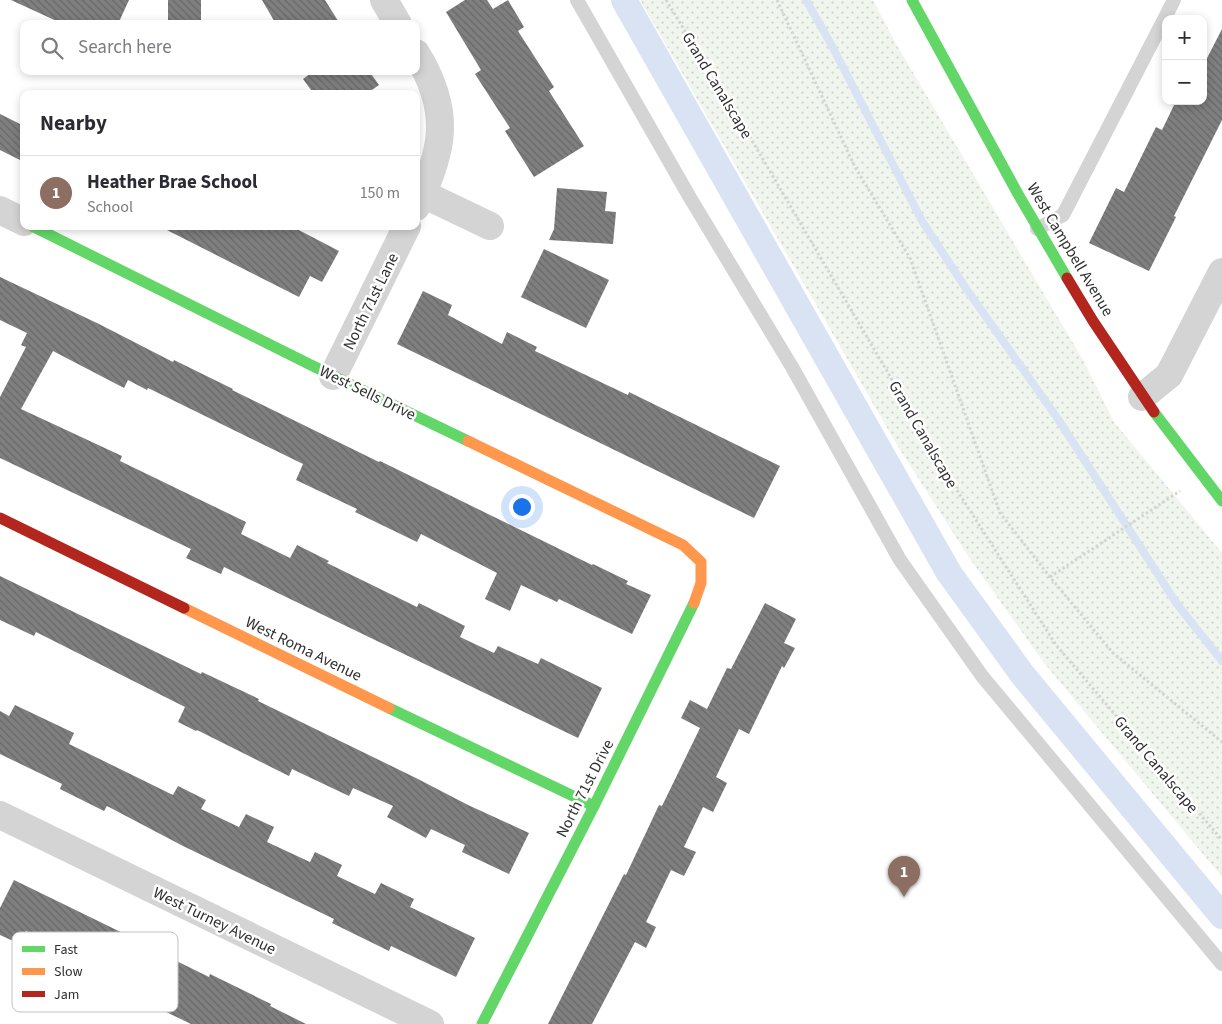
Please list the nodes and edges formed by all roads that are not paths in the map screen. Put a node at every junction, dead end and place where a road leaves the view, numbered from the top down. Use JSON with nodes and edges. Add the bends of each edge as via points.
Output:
{"nodes":[{"id":1,"x":384,"y":0,"type":"edge"},
{"id":2,"x":577,"y":0,"type":"edge"},
{"id":3,"x":912,"y":0,"type":"edge"},
{"id":4,"x":1174,"y":0,"type":"edge"},
{"id":5,"x":396,"y":20,"type":"edge"},
{"id":6,"x":420,"y":60,"type":"edge"},
{"id":7,"x":420,"y":199,"type":"edge"},
{"id":8,"x":420,"y":201,"type":"edge"},
{"id":9,"x":0,"y":210,"type":"edge"},
{"id":10,"x":20,"y":220,"type":"edge"},
{"id":11,"x":490,"y":226,"type":"dead end"},
{"id":12,"x":1037,"y":229,"type":"junction"},
{"id":13,"x":40,"y":230,"type":"edge"},
{"id":14,"x":405,"y":230,"type":"edge"},
{"id":15,"x":1222,"y":272,"type":"edge"},
{"id":16,"x":334,"y":376,"type":"junction"},
{"id":17,"x":1142,"y":397,"type":"junction"},
{"id":18,"x":1222,"y":502,"type":"edge"},
{"id":19,"x":0,"y":518,"type":"edge"},
{"id":20,"x":701,"y":562,"type":"joint"},
{"id":21,"x":594,"y":806,"type":"junction"},
{"id":22,"x":0,"y":815,"type":"edge"},
{"id":23,"x":1222,"y":964,"type":"edge"},
{"id":24,"x":430,"y":1024,"type":"edge"},
{"id":25,"x":482,"y":1024,"type":"edge"}],
"edges":[{"from":1,"to":5,"type":"street"},
{"from":2,"to":23,"type":"lane","via":[[792,367],[900,560],[982,676]]},
{"from":3,"to":12,"type":"street","name":"West Campbell Avenue"},
{"from":4,"to":12,"type":"lane","via":[[1063,215]]},
{"from":6,"to":7,"type":"street","via":[[439,107],[440,126],[434,169]]},
{"from":8,"to":11,"type":"street"},
{"from":9,"to":10,"type":"street"},
{"from":12,"to":17,"type":"street","name":"West Campbell Avenue"},
{"from":13,"to":16,"type":"street","name":"West Sells Drive"},
{"from":14,"to":16,"type":"street","name":"North 71st Lane"},
{"from":15,"to":17,"type":"street","via":[[1169,375]]},
{"from":16,"to":20,"type":"street","name":"West Sells Drive","via":[[683,545]]},
{"from":17,"to":18,"type":"street","name":"West Campbell Avenue"},
{"from":19,"to":21,"type":"street","name":"West Roma Avenue"},
{"from":20,"to":21,"type":"street","name":"North 71st Drive","via":[[701,583],[694,603]]},
{"from":21,"to":25,"type":"street","name":"North 71st Drive"},
{"from":22,"to":24,"type":"street","name":"West Turney Avenue"}]}
